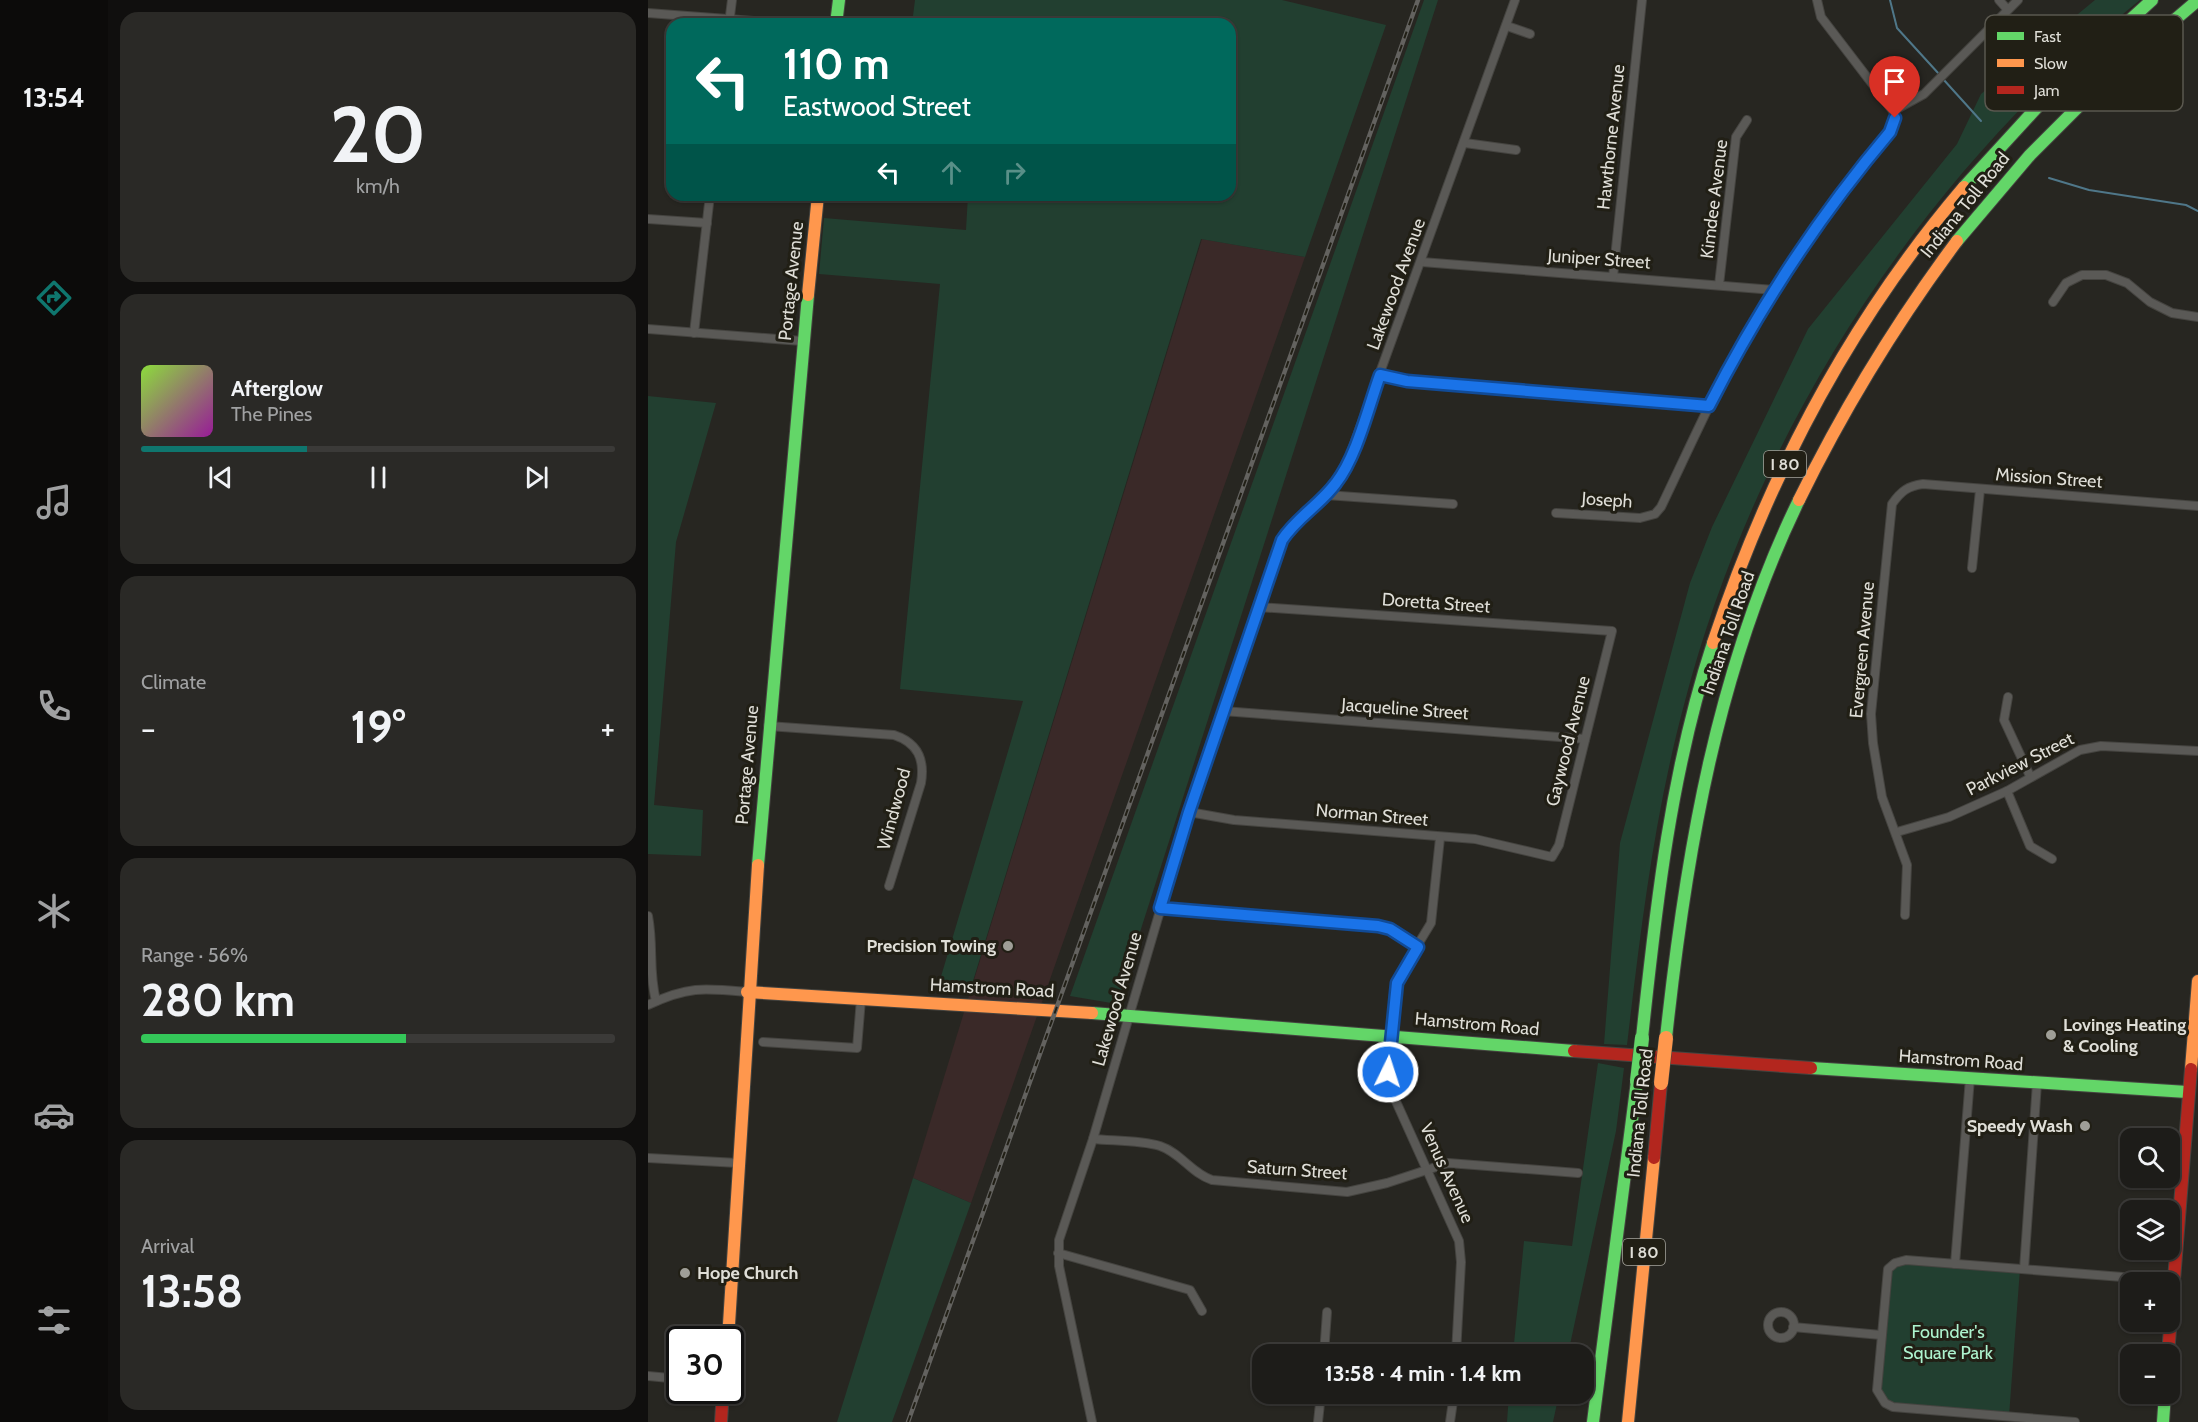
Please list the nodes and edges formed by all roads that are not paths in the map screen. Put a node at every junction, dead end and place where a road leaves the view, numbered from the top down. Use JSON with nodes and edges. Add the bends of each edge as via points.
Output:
{"nodes":[{"id":1,"x":732,"y":0,"type":"edge"},
{"id":2,"x":839,"y":0,"type":"edge"},
{"id":3,"x":1515,"y":0,"type":"edge"},
{"id":4,"x":1642,"y":0,"type":"edge"},
{"id":5,"x":1817,"y":0,"type":"edge"},
{"id":6,"x":1999,"y":0,"type":"edge"},
{"id":7,"x":2018,"y":0,"type":"edge"},
{"id":8,"x":2152,"y":0,"type":"edge"},
{"id":9,"x":2198,"y":0,"type":"edge"},
{"id":10,"x":2007,"y":9,"type":"junction"},
{"id":11,"x":648,"y":13,"type":"edge"},
{"id":12,"x":2001,"y":15,"type":"edge"},
{"id":13,"x":2136,"y":15,"type":"edge"},
{"id":14,"x":2180,"y":15,"type":"edge"},
{"id":15,"x":693,"y":18,"type":"edge"},
{"id":16,"x":730,"y":18,"type":"edge"},
{"id":17,"x":837,"y":18,"type":"edge"},
{"id":18,"x":1507,"y":26,"type":"junction"},
{"id":19,"x":1985,"y":32,"type":"edge"},
{"id":20,"x":1530,"y":34,"type":"dead end"},
{"id":21,"x":1893,"y":111,"type":"junction"},
{"id":22,"x":2033,"y":111,"type":"edge"},
{"id":23,"x":2071,"y":111,"type":"edge"},
{"id":24,"x":1747,"y":120,"type":"dead end"},
{"id":25,"x":1465,"y":143,"type":"junction"},
{"id":26,"x":1516,"y":150,"type":"dead end"},
{"id":27,"x":709,"y":201,"type":"edge"},
{"id":28,"x":817,"y":201,"type":"edge"},
{"id":29,"x":648,"y":219,"type":"edge"},
{"id":30,"x":707,"y":223,"type":"junction"},
{"id":31,"x":1422,"y":262,"type":"junction"},
{"id":32,"x":1613,"y":277,"type":"junction"},
{"id":33,"x":1719,"y":285,"type":"junction"},
{"id":34,"x":1774,"y":290,"type":"junction"},
{"id":35,"x":2053,"y":302,"type":"dead end"},
{"id":36,"x":2198,"y":317,"type":"edge"},
{"id":37,"x":648,"y":329,"type":"edge"},
{"id":38,"x":694,"y":333,"type":"junction"},
{"id":39,"x":802,"y":341,"type":"junction"},
{"id":40,"x":1380,"y":375,"type":"junction"},
{"id":41,"x":1709,"y":406,"type":"junction"},
{"id":42,"x":1980,"y":490,"type":"junction"},
{"id":43,"x":1900,"y":493,"type":"joint"},
{"id":44,"x":1326,"y":495,"type":"junction"},
{"id":45,"x":1453,"y":504,"type":"dead end"},
{"id":46,"x":2198,"y":506,"type":"edge"},
{"id":47,"x":1556,"y":513,"type":"dead end"},
{"id":48,"x":1972,"y":568,"type":"dead end"},
{"id":49,"x":1258,"y":607,"type":"junction"},
{"id":50,"x":1612,"y":631,"type":"joint"},
{"id":51,"x":2008,"y":697,"type":"dead end"},
{"id":52,"x":1223,"y":711,"type":"junction"},
{"id":53,"x":768,"y":726,"type":"junction"},
{"id":54,"x":1585,"y":739,"type":"junction"},
{"id":55,"x":2198,"y":752,"type":"edge"},
{"id":56,"x":2030,"y":776,"type":"junction"},
{"id":57,"x":2007,"y":791,"type":"junction"},
{"id":58,"x":1189,"y":812,"type":"junction"},
{"id":59,"x":1897,"y":832,"type":"junction"},
{"id":60,"x":1440,"y":838,"type":"junction"},
{"id":61,"x":1552,"y":857,"type":"joint"},
{"id":62,"x":2052,"y":859,"type":"dead end"},
{"id":63,"x":889,"y":886,"type":"dead end"},
{"id":64,"x":1160,"y":908,"type":"junction"},
{"id":65,"x":1905,"y":915,"type":"dead end"},
{"id":66,"x":648,"y":916,"type":"edge"},
{"id":67,"x":1418,"y":947,"type":"junction"},
{"id":68,"x":2198,"y":981,"type":"edge"},
{"id":69,"x":747,"y":992,"type":"junction"},
{"id":70,"x":861,"y":999,"type":"junction"},
{"id":71,"x":652,"y":1003,"type":"edge"},
{"id":72,"x":1129,"y":1015,"type":"junction"},
{"id":73,"x":1391,"y":1035,"type":"junction"},
{"id":74,"x":763,"y":1042,"type":"dead end"},
{"id":75,"x":1970,"y":1078,"type":"junction"},
{"id":76,"x":2037,"y":1083,"type":"junction"},
{"id":77,"x":2192,"y":1093,"type":"edge"},
{"id":78,"x":1093,"y":1139,"type":"junction"},
{"id":79,"x":648,"y":1158,"type":"edge"},
{"id":80,"x":738,"y":1163,"type":"junction"},
{"id":81,"x":1427,"y":1169,"type":"junction"},
{"id":82,"x":1578,"y":1173,"type":"dead end"},
{"id":83,"x":1058,"y":1253,"type":"junction"},
{"id":84,"x":1955,"y":1264,"type":"junction"},
{"id":85,"x":2024,"y":1269,"type":"junction"},
{"id":86,"x":2175,"y":1272,"type":"edge"},
{"id":87,"x":2120,"y":1277,"type":"edge"},
{"id":88,"x":1202,"y":1311,"type":"dead end"},
{"id":89,"x":1327,"y":1312,"type":"dead end"},
{"id":90,"x":729,"y":1326,"type":"edge"},
{"id":91,"x":1793,"y":1327,"type":"dead end"},
{"id":92,"x":1881,"y":1335,"type":"junction"},
{"id":93,"x":1325,"y":1344,"type":"edge"},
{"id":94,"x":1457,"y":1344,"type":"edge"},
{"id":95,"x":648,"y":1376,"type":"edge"},
{"id":96,"x":666,"y":1378,"type":"edge"},
{"id":97,"x":722,"y":1404,"type":"edge"},
{"id":98,"x":1320,"y":1404,"type":"edge"},
{"id":99,"x":1453,"y":1404,"type":"edge"},
{"id":100,"x":2164,"y":1404,"type":"edge"},
{"id":101,"x":1943,"y":1411,"type":"junction"},
{"id":102,"x":2003,"y":1419,"type":"edge"},
{"id":103,"x":721,"y":1422,"type":"edge"},
{"id":104,"x":1092,"y":1422,"type":"edge"},
{"id":105,"x":1318,"y":1422,"type":"edge"},
{"id":106,"x":1450,"y":1422,"type":"edge"},
{"id":107,"x":1593,"y":1422,"type":"edge"},
{"id":108,"x":1628,"y":1422,"type":"edge"},
{"id":109,"x":1943,"y":1422,"type":"edge"},
{"id":110,"x":2075,"y":1422,"type":"edge"},
{"id":111,"x":2163,"y":1422,"type":"edge"}],
"edges":[{"from":1,"to":16,"type":"street"},
{"from":2,"to":17,"type":"main road"},
{"from":3,"to":18,"type":"street","name":"Lakewood Avenue"},
{"from":4,"to":32,"type":"street","name":"Hawthorne Avenue"},
{"from":5,"to":21,"type":"street","via":[[1821,17]]},
{"from":6,"to":10,"type":"street"},
{"from":7,"to":10,"type":"street"},
{"from":8,"to":13,"type":"main road","name":"Indiana Toll Road","number":"I 80","bridge":true},
{"from":9,"to":14,"type":"main road","name":"Indiana Toll Road","number":"I 80","bridge":true},
{"from":10,"to":12,"type":"street"},
{"from":11,"to":15,"type":"street"},
{"from":18,"to":20,"type":"street"},
{"from":18,"to":25,"type":"street","name":"Lakewood Avenue"},
{"from":19,"to":21,"type":"street","via":[[1924,94]]},
{"from":21,"to":34,"type":"street","via":[[1890,132]]},
{"from":22,"to":107,"type":"main road","name":"Indiana Toll Road","number":"I 80","bridge":true,"via":[[1955,198],[1853,339],[1773,486],[1726,602],[1684,746],[1661,868]]},
{"from":23,"to":108,"type":"main road","name":"Indiana Toll Road","number":"I 80","bridge":true,"via":[[1981,210],[1912,302],[1824,448],[1757,597],[1724,696],[1685,873]]},
{"from":24,"to":33,"type":"street","name":"Kimdee Avenue","via":[[1736,137]]},
{"from":25,"to":26,"type":"street"},
{"from":25,"to":31,"type":"street","name":"Lakewood Avenue"},
{"from":27,"to":30,"type":"street"},
{"from":28,"to":39,"type":"main road","name":"Portage Avenue"},
{"from":29,"to":30,"type":"street"},
{"from":30,"to":38,"type":"street"},
{"from":31,"to":32,"type":"street","name":"Juniper Street"},
{"from":31,"to":40,"type":"street","name":"Lakewood Avenue"},
{"from":32,"to":33,"type":"street","name":"Juniper Street"},
{"from":33,"to":34,"type":"street","name":"Juniper Street"},
{"from":34,"to":41,"type":"street"},
{"from":35,"to":36,"type":"street","via":[[2066,283],[2082,275],[2106,275],[2172,313]]},
{"from":37,"to":38,"type":"street"},
{"from":38,"to":39,"type":"street"},
{"from":39,"to":53,"type":"main road","name":"Portage Avenue"},
{"from":40,"to":41,"type":"street","via":[[1407,381]]},
{"from":40,"to":44,"type":"street","name":"Lakewood Avenue","via":[[1345,470]]},
{"from":41,"to":47,"type":"street","name":"Joseph","via":[[1655,514],[1640,518]]},
{"from":42,"to":43,"type":"street","name":"Mission Street","via":[[1923,484],[1911,485]]},
{"from":42,"to":46,"type":"street","name":"Mission Street"},
{"from":42,"to":48,"type":"street"},
{"from":43,"to":59,"type":"street","name":"Evergreen Avenue","via":[[1892,504],[1871,714],[1882,797]]},
{"from":44,"to":45,"type":"street"},
{"from":44,"to":49,"type":"street","name":"Lakewood Avenue","via":[[1292,525],[1282,540]]},
{"from":49,"to":50,"type":"street","name":"Doretta Street"},
{"from":49,"to":52,"type":"street","name":"Lakewood Avenue"},
{"from":50,"to":54,"type":"street","name":"Gaywood Avenue"},
{"from":51,"to":56,"type":"street","via":[[2004,720]]},
{"from":52,"to":54,"type":"street","name":"Jacqueline Street"},
{"from":52,"to":58,"type":"street","name":"Lakewood Avenue"},
{"from":53,"to":63,"type":"street","name":"Windwood","via":[[894,735],[915,746],[924,769]]},
{"from":53,"to":69,"type":"main road","name":"Portage Avenue"},
{"from":54,"to":61,"type":"street","name":"Gaywood Avenue","via":[[1559,845]]},
{"from":55,"to":56,"type":"street","name":"Parkview Street","via":[[2101,746],[2080,750]]},
{"from":56,"to":57,"type":"street","name":"Parkview Street"},
{"from":57,"to":59,"type":"street","name":"Parkview Street","via":[[1949,817]]},
{"from":57,"to":62,"type":"street","via":[[2030,846]]},
{"from":58,"to":60,"type":"street","name":"Norman Street","via":[[1234,820]]},
{"from":58,"to":64,"type":"street","name":"Lakewood Avenue"},
{"from":59,"to":65,"type":"street","name":"Evergreen Avenue","via":[[1908,875]]},
{"from":60,"to":61,"type":"street","name":"Norman Street","via":[[1475,839]]},
{"from":60,"to":67,"type":"street","name":"Venus Avenue","via":[[1431,923]]},
{"from":64,"to":67,"type":"street","via":[[1378,926]]},
{"from":64,"to":72,"type":"street","name":"Lakewood Avenue"},
{"from":66,"to":71,"type":"street","via":[[652,934],[648,981]]},
{"from":67,"to":73,"type":"street","name":"Venus Avenue","via":[[1397,983]]},
{"from":68,"to":77,"type":"main road"},
{"from":69,"to":70,"type":"main road","name":"Hamstrom Road"},
{"from":69,"to":71,"type":"street","name":"Hamstrom Road","via":[[701,988],[676,991]]},
{"from":69,"to":80,"type":"main road","name":"Portage Avenue"},
{"from":70,"to":72,"type":"main road","name":"Hamstrom Road"},
{"from":70,"to":74,"type":"street","via":[[857,1048]]},
{"from":72,"to":73,"type":"main road","name":"Hamstrom Road"},
{"from":72,"to":78,"type":"street","name":"Lakewood Avenue"},
{"from":73,"to":75,"type":"main road","name":"Hamstrom Road","via":[[1667,1059]]},
{"from":73,"to":81,"type":"street","name":"Venus Avenue","via":[[1388,1072],[1394,1097]]},
{"from":75,"to":76,"type":"main road","name":"Hamstrom Road"},
{"from":75,"to":84,"type":"street"},
{"from":76,"to":77,"type":"main road","name":"Hamstrom Road"},
{"from":76,"to":85,"type":"street"},
{"from":77,"to":86,"type":"main road"},
{"from":78,"to":81,"type":"street","name":"Saturn Street","via":[[1160,1146],[1199,1175],[1234,1182],[1347,1192]]},
{"from":78,"to":83,"type":"street","name":"Lakewood Avenue"},
{"from":79,"to":80,"type":"street"},
{"from":80,"to":90,"type":"main road","name":"Portage Avenue"},
{"from":81,"to":82,"type":"street","name":"Saturn Street","via":[[1448,1163]]},
{"from":81,"to":94,"type":"street","name":"Venus Avenue","via":[[1459,1241]]},
{"from":83,"to":88,"type":"street","via":[[1190,1290]]},
{"from":83,"to":104,"type":"street","name":"Lakewood Avenue"},
{"from":84,"to":85,"type":"street"},
{"from":84,"to":92,"type":"street","via":[[1906,1260],[1888,1269]]},
{"from":85,"to":87,"type":"street"},
{"from":89,"to":93,"type":"street"},
{"from":91,"to":92,"type":"street"},
{"from":92,"to":101,"type":"street","via":[[1877,1390],[1885,1403]]},
{"from":95,"to":96,"type":"street"},
{"from":97,"to":103,"type":"main road"},
{"from":98,"to":105,"type":"street"},
{"from":99,"to":106,"type":"street"},
{"from":100,"to":111,"type":"main road"},
{"from":101,"to":102,"type":"street"},
{"from":101,"to":109,"type":"street"},
{"from":102,"to":110,"type":"street"}]}
